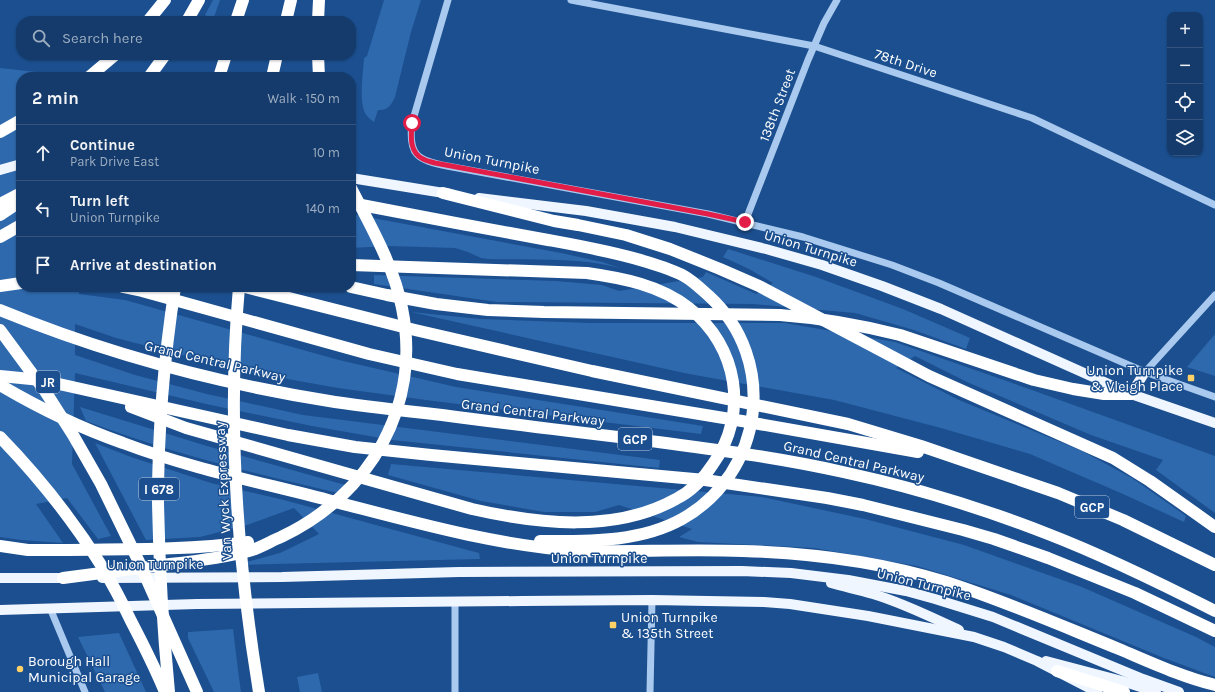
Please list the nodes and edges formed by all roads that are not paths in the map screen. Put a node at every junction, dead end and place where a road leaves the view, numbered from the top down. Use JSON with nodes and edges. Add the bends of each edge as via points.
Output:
{"nodes":[{"id":1,"x":165,"y":0,"type":"edge"},
{"id":2,"x":199,"y":0,"type":"edge"},
{"id":3,"x":291,"y":0,"type":"edge"},
{"id":4,"x":320,"y":0,"type":"edge"},
{"id":5,"x":448,"y":0,"type":"edge"},
{"id":6,"x":570,"y":0,"type":"edge"},
{"id":7,"x":837,"y":0,"type":"edge"},
{"id":8,"x":152,"y":16,"type":"edge"},
{"id":9,"x":190,"y":16,"type":"edge"},
{"id":10,"x":287,"y":16,"type":"edge"},
{"id":11,"x":318,"y":16,"type":"edge"},
{"id":12,"x":814,"y":46,"type":"junction"},
{"id":13,"x":109,"y":60,"type":"edge"},
{"id":14,"x":161,"y":60,"type":"edge"},
{"id":15,"x":224,"y":60,"type":"edge"},
{"id":16,"x":276,"y":60,"type":"edge"},
{"id":17,"x":318,"y":60,"type":"edge"},
{"id":18,"x":95,"y":72,"type":"edge"},
{"id":19,"x":153,"y":72,"type":"edge"},
{"id":20,"x":221,"y":72,"type":"edge"},
{"id":21,"x":273,"y":72,"type":"edge"},
{"id":22,"x":319,"y":72,"type":"edge"},
{"id":23,"x":16,"y":123,"type":"edge"},
{"id":24,"x":0,"y":132,"type":"edge"},
{"id":25,"x":16,"y":165,"type":"edge"},
{"id":26,"x":3,"y":169,"type":"edge"},
{"id":27,"x":356,"y":179,"type":"edge"},
{"id":28,"x":443,"y":193,"type":"junction"},
{"id":29,"x":0,"y":194,"type":"edge"},
{"id":30,"x":16,"y":196,"type":"edge"},
{"id":31,"x":356,"y":198,"type":"edge"},
{"id":32,"x":16,"y":199,"type":"edge"},
{"id":33,"x":0,"y":204,"type":"edge"},
{"id":34,"x":356,"y":204,"type":"edge"},
{"id":35,"x":16,"y":205,"type":"edge"},
{"id":36,"x":1215,"y":205,"type":"edge"},
{"id":37,"x":0,"y":216,"type":"edge"},
{"id":38,"x":745,"y":222,"type":"junction"},
{"id":39,"x":16,"y":223,"type":"edge"},
{"id":40,"x":16,"y":228,"type":"edge"},
{"id":41,"x":0,"y":237,"type":"edge"},
{"id":42,"x":356,"y":265,"type":"edge"},
{"id":43,"x":16,"y":284,"type":"edge"},
{"id":44,"x":0,"y":286,"type":"edge"},
{"id":45,"x":356,"y":288,"type":"edge"},
{"id":46,"x":146,"y":292,"type":"edge"},
{"id":47,"x":174,"y":292,"type":"edge"},
{"id":48,"x":239,"y":292,"type":"edge"},
{"id":49,"x":265,"y":292,"type":"edge"},
{"id":50,"x":1215,"y":295,"type":"edge"},
{"id":51,"x":0,"y":310,"type":"edge"},
{"id":52,"x":0,"y":330,"type":"edge"},
{"id":53,"x":1145,"y":372,"type":"junction"},
{"id":54,"x":0,"y":376,"type":"edge"},
{"id":55,"x":0,"y":385,"type":"edge"},
{"id":56,"x":94,"y":392,"type":"junction"},
{"id":57,"x":1131,"y":394,"type":"junction"},
{"id":58,"x":1215,"y":397,"type":"edge"},
{"id":59,"x":1215,"y":423,"type":"edge"},
{"id":60,"x":0,"y":436,"type":"edge"},
{"id":61,"x":964,"y":460,"type":"junction"},
{"id":62,"x":1215,"y":527,"type":"edge"},
{"id":63,"x":281,"y":536,"type":"junction"},
{"id":64,"x":508,"y":542,"type":"junction"},
{"id":65,"x":0,"y":546,"type":"edge"},
{"id":66,"x":1215,"y":565,"type":"edge"},
{"id":67,"x":791,"y":573,"type":"junction"},
{"id":68,"x":0,"y":578,"type":"edge"},
{"id":69,"x":63,"y":578,"type":"junction"},
{"id":70,"x":652,"y":600,"type":"junction"},
{"id":71,"x":455,"y":601,"type":"junction"},
{"id":72,"x":50,"y":608,"type":"junction"},
{"id":73,"x":0,"y":610,"type":"edge"},
{"id":74,"x":1215,"y":611,"type":"edge"},
{"id":75,"x":1215,"y":631,"type":"edge"},
{"id":76,"x":974,"y":637,"type":"junction"},
{"id":77,"x":1019,"y":653,"type":"junction"},
{"id":78,"x":1057,"y":671,"type":"junction"},
{"id":79,"x":1215,"y":685,"type":"edge"},
{"id":80,"x":85,"y":692,"type":"edge"},
{"id":81,"x":165,"y":692,"type":"edge"},
{"id":82,"x":169,"y":692,"type":"edge"},
{"id":83,"x":197,"y":692,"type":"edge"},
{"id":84,"x":259,"y":692,"type":"edge"},
{"id":85,"x":455,"y":692,"type":"edge"},
{"id":86,"x":650,"y":692,"type":"edge"},
{"id":87,"x":1097,"y":692,"type":"edge"},
{"id":88,"x":1124,"y":692,"type":"edge"},
{"id":89,"x":1156,"y":692,"type":"edge"},
{"id":90,"x":1179,"y":692,"type":"edge"}],
"edges":[{"from":1,"to":8,"type":"highway"},
{"from":2,"to":9,"type":"highway"},
{"from":3,"to":10,"type":"highway"},
{"from":4,"to":11,"type":"highway"},
{"from":5,"to":38,"type":"street","name":"Union Turnpike","via":[[412,123],[413,149],[417,155],[424,160],[447,166]]},
{"from":6,"to":12,"type":"street","name":"78th Drive"},
{"from":7,"to":12,"type":"street","name":"138th Street"},
{"from":12,"to":36,"type":"street","name":"78th Drive","via":[[1032,118]]},
{"from":12,"to":38,"type":"street","name":"138th Street"},
{"from":13,"to":18,"type":"highway"},
{"from":14,"to":19,"type":"highway"},
{"from":15,"to":20,"type":"highway"},
{"from":16,"to":21,"type":"highway"},
{"from":17,"to":22,"type":"highway"},
{"from":23,"to":24,"type":"highway"},
{"from":25,"to":26,"type":"main road"},
{"from":27,"to":28,"type":"main road","name":"Union Turnpike"},
{"from":28,"to":57,"type":"main road","name":"Union Turnpike","via":[[646,221],[772,250],[855,276],[929,304]]},
{"from":28,"to":62,"type":"highway","via":[[648,242],[759,286],[953,387],[1113,458]]},
{"from":29,"to":32,"type":"highway"},
{"from":30,"to":33,"type":"highway"},
{"from":31,"to":63,"type":"highway","via":[[382,250],[402,306],[407,340],[403,387],[387,434],[365,471],[332,506]]},
{"from":34,"to":64,"type":"highway","via":[[599,250],[653,264],[682,275],[692,282],[722,310],[739,334],[753,380],[753,411],[747,440],[734,468],[728,479],[707,502],[680,520],[647,532],[584,541]]},
{"from":35,"to":37,"type":"highway"},
{"from":37,"to":39,"type":"highway"},
{"from":38,"to":53,"type":"street","name":"Union Turnpike","via":[[847,250],[926,278]]},
{"from":40,"to":41,"type":"highway"},
{"from":42,"to":56,"type":"highway","via":[[567,272],[601,275],[646,285],[688,307],[719,340],[731,371],[734,392],[734,413],[724,448],[700,482],[677,499],[647,511],[613,520],[548,521],[497,515],[472,509],[186,428]]},
{"from":43,"to":44,"type":"highway"},
{"from":45,"to":57,"type":"highway","via":[[436,304],[488,310],[780,315],[819,319],[900,335],[1034,380],[1104,394]]},
{"from":46,"to":61,"type":"highway","via":[[362,352],[457,374]]},
{"from":47,"to":82,"type":"highway","number":"I 678","via":[[162,398],[158,492],[161,598]]},
{"from":48,"to":84,"type":"highway","name":"Van Wyck Expressway","via":[[234,372],[234,438],[241,549]]},
{"from":49,"to":61,"type":"highway","name":"Grand Central Parkway","number":"GCP","via":[[578,367],[848,424]]},
{"from":50,"to":53,"type":"street"},
{"from":51,"to":74,"type":"highway","name":"Grand Central Parkway","number":"GCP","via":[[171,368],[302,396],[363,406],[733,452],[882,481],[947,498],[1048,534],[1149,578]]},
{"from":52,"to":83,"type":"highway","via":[[45,391],[101,484]]},
{"from":53,"to":57,"type":"main road"},
{"from":53,"to":58,"type":"street","name":"Union Turnpike"},
{"from":54,"to":56,"type":"highway","number":"JR","via":[[41,380]]},
{"from":55,"to":64,"type":"highway","via":[[57,416],[124,444],[181,462],[418,523]]},
{"from":56,"to":75,"type":"highway","via":[[288,435],[356,447],[705,480],[864,505],[963,530],[1042,555],[1135,593]]},
{"from":57,"to":59,"type":"main road","name":"Union Turnpike"},
{"from":60,"to":81,"type":"highway","via":[[50,493],[102,566]]},
{"from":61,"to":66,"type":"highway","name":"Grand Central Parkway","number":"GCP","via":[[1097,509]]},
{"from":63,"to":65,"type":"highway","via":[[223,546],[28,550]]},
{"from":63,"to":69,"type":"highway","via":[[250,551],[205,560]]},
{"from":64,"to":79,"type":"highway","via":[[577,551],[771,552],[829,558],[885,568],[972,591],[1181,675]]},
{"from":67,"to":69,"type":"main road","name":"Union Turnpike","via":[[466,572]]},
{"from":67,"to":76,"type":"main road","via":[[874,594],[915,609]]},
{"from":67,"to":90,"type":"main road","name":"Union Turnpike","via":[[893,588],[935,599],[993,617]]},
{"from":68,"to":69,"type":"main road","name":"Union Turnpike"},
{"from":70,"to":71,"type":"main road"},
{"from":70,"to":76,"type":"main road","via":[[790,604]]},
{"from":70,"to":86,"type":"street"},
{"from":71,"to":72,"type":"main road"},
{"from":71,"to":85,"type":"street"},
{"from":72,"to":73,"type":"main road"},
{"from":72,"to":80,"type":"street"},
{"from":76,"to":77,"type":"main road"},
{"from":77,"to":78,"type":"main road"},
{"from":77,"to":89,"type":"main road"},
{"from":78,"to":87,"type":"main road"},
{"from":78,"to":88,"type":"highway"}]}
